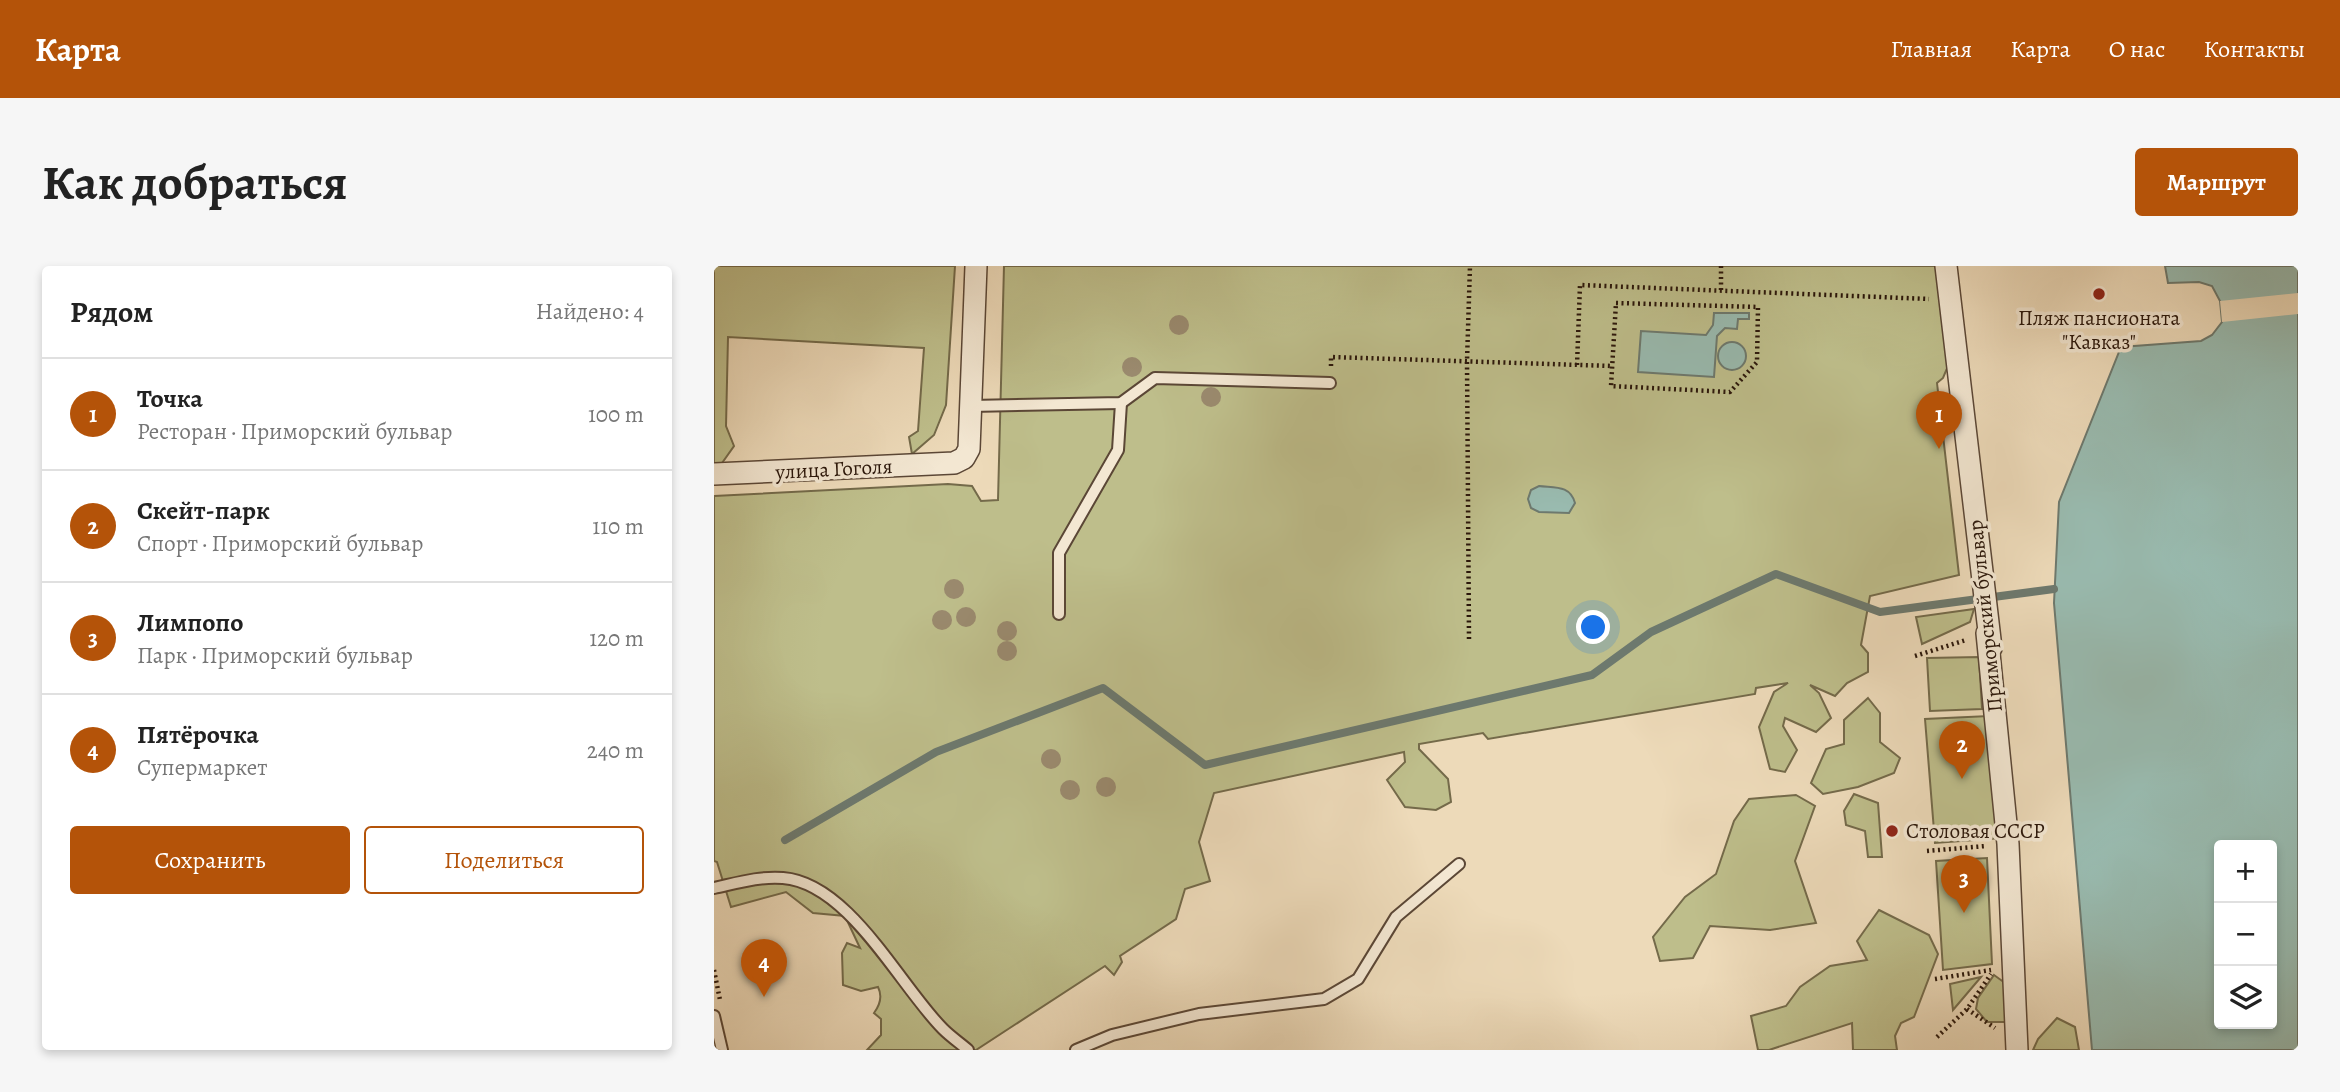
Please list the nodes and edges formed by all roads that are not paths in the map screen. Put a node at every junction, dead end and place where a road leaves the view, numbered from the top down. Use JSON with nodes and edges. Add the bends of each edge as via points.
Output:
{"nodes":[{"id":1,"x":976,"y":266,"type":"edge"},
{"id":2,"x":1946,"y":266,"type":"edge"},
{"id":3,"x":1330,"y":383,"type":"road end"},
{"id":4,"x":1121,"y":403,"type":"junction"},
{"id":5,"x":971,"y":406,"type":"junction"},
{"id":6,"x":714,"y":474,"type":"edge"},
{"id":7,"x":1059,"y":614,"type":"dead end"},
{"id":8,"x":1459,"y":864,"type":"dead end"},
{"id":9,"x":714,"y":888,"type":"edge"},
{"id":10,"x":714,"y":1017,"type":"edge"},
{"id":11,"x":722,"y":1050,"type":"edge"},
{"id":12,"x":968,"y":1050,"type":"edge"},
{"id":13,"x":1076,"y":1050,"type":"edge"},
{"id":14,"x":2017,"y":1050,"type":"edge"}],
"edges":[{"from":1,"to":5,"type":"street"},
{"from":2,"to":14,"type":"street","name":"Приморский бульвар","via":[[2008,844]]},
{"from":3,"to":4,"type":"lane","via":[[1155,378]]},
{"from":4,"to":5,"type":"lane"},
{"from":4,"to":7,"type":"lane","via":[[1118,450],[1059,553]]},
{"from":5,"to":6,"type":"street","name":"улица Гоголя","via":[[969,449],[954,463]]},
{"from":8,"to":13,"type":"lane","via":[[1396,917],[1358,979],[1324,999],[1199,1014],[1112,1035]]},
{"from":9,"to":12,"type":"lane","via":[[785,878],[818,889],[855,921],[943,1029]]},
{"from":10,"to":11,"type":"lane"}]}
